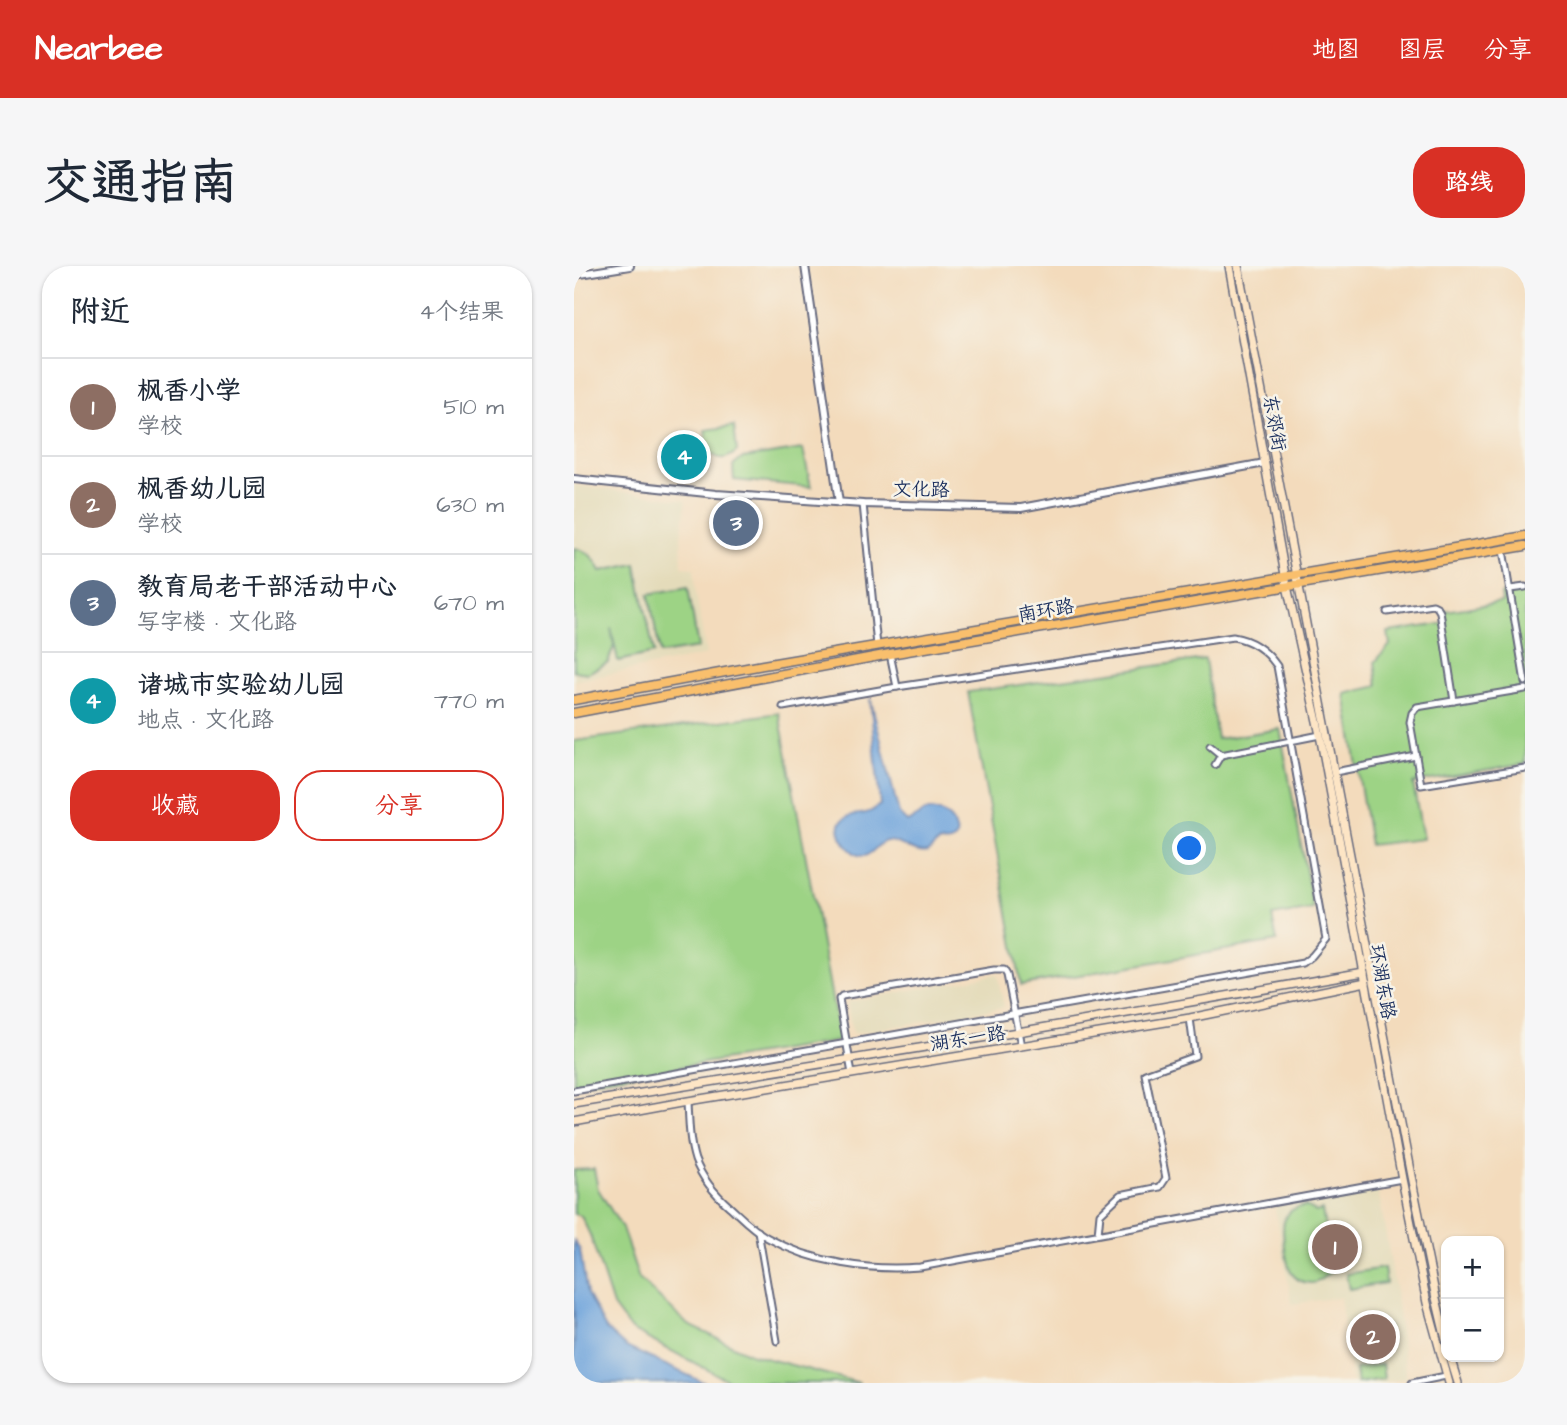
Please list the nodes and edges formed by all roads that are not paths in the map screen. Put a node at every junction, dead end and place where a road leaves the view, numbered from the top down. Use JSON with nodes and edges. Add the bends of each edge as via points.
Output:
{"nodes":[{"id":1,"x":630,"y":266,"type":"edge"},
{"id":2,"x":804,"y":266,"type":"edge"},
{"id":3,"x":1229,"y":266,"type":"edge"},
{"id":4,"x":1238,"y":266,"type":"edge"},
{"id":5,"x":574,"y":275,"type":"edge"},
{"id":6,"x":1265,"y":463,"type":"junction"},
{"id":7,"x":574,"y":479,"type":"edge"},
{"id":8,"x":839,"y":502,"type":"junction"},
{"id":9,"x":863,"y":504,"type":"junction"},
{"id":10,"x":1525,"y":536,"type":"edge"},
{"id":11,"x":1525,"y":547,"type":"edge"},
{"id":12,"x":1503,"y":550,"type":"junction"},
{"id":13,"x":1296,"y":575,"type":"junction"},
{"id":14,"x":1286,"y":576,"type":"junction"},
{"id":15,"x":1298,"y":584,"type":"junction"},
{"id":16,"x":1287,"y":586,"type":"junction"},
{"id":17,"x":1525,"y":587,"type":"edge"},
{"id":18,"x":1510,"y":589,"type":"junction"},
{"id":19,"x":1387,"y":612,"type":"dead end"},
{"id":20,"x":877,"y":646,"type":"junction"},
{"id":21,"x":890,"y":654,"type":"junction"},
{"id":22,"x":1525,"y":682,"type":"edge"},
{"id":23,"x":897,"y":687,"type":"junction"},
{"id":24,"x":1525,"y":689,"type":"edge"},
{"id":25,"x":574,"y":700,"type":"edge"},
{"id":26,"x":1454,"y":701,"type":"junction"},
{"id":27,"x":783,"y":707,"type":"dead end"},
{"id":28,"x":574,"y":713,"type":"edge"},
{"id":29,"x":1320,"y":736,"type":"junction"},
{"id":30,"x":1291,"y":740,"type":"junction"},
{"id":31,"x":1210,"y":746,"type":"dead end"},
{"id":32,"x":1221,"y":755,"type":"junction"},
{"id":33,"x":1416,"y":756,"type":"junction"},
{"id":34,"x":1215,"y":765,"type":"dead end"},
{"id":35,"x":1525,"y":768,"type":"edge"},
{"id":36,"x":1335,"y":772,"type":"junction"},
{"id":37,"x":1364,"y":972,"type":"junction"},
{"id":38,"x":1366,"y":982,"type":"junction"},
{"id":39,"x":1015,"y":1014,"type":"junction"},
{"id":40,"x":1189,"y":1018,"type":"junction"},
{"id":41,"x":1018,"y":1032,"type":"junction"},
{"id":42,"x":846,"y":1043,"type":"junction"},
{"id":43,"x":1021,"y":1046,"type":"junction"},
{"id":44,"x":849,"y":1059,"type":"junction"},
{"id":45,"x":852,"y":1074,"type":"junction"},
{"id":46,"x":574,"y":1091,"type":"edge"},
{"id":47,"x":688,"y":1101,"type":"junction"},
{"id":48,"x":574,"y":1104,"type":"edge"},
{"id":49,"x":574,"y":1122,"type":"edge"},
{"id":50,"x":1402,"y":1179,"type":"junction"},
{"id":51,"x":758,"y":1231,"type":"junction"},
{"id":52,"x":1098,"y":1234,"type":"junction"},
{"id":53,"x":1441,"y":1319,"type":"edge"},
{"id":54,"x":777,"y":1341,"type":"dead end"},
{"id":55,"x":1452,"y":1362,"type":"edge"},
{"id":56,"x":1447,"y":1379,"type":"edge"},
{"id":57,"x":1412,"y":1383,"type":"edge"},
{"id":58,"x":1458,"y":1383,"type":"edge"}],
"edges":[{"from":1,"to":5,"type":"street"},
{"from":2,"to":8,"type":"street"},
{"from":3,"to":6,"type":"main road","name":"东郊街"},
{"from":4,"to":13,"type":"main road","name":"东郊街"},
{"from":6,"to":9,"type":"street","name":"文化路","via":[[1021,508]]},
{"from":6,"to":14,"type":"main road","name":"东郊街"},
{"from":7,"to":8,"type":"street","name":"文化路"},
{"from":8,"to":9,"type":"street","name":"文化路"},
{"from":9,"to":20,"type":"street"},
{"from":10,"to":13,"type":"highway","name":"南环路"},
{"from":11,"to":12,"type":"highway","name":"南环路"},
{"from":12,"to":15,"type":"highway","name":"南环路"},
{"from":12,"to":18,"type":"street"},
{"from":13,"to":14,"type":"highway","name":"南环路"},
{"from":13,"to":15,"type":"main road","name":"东郊街"},
{"from":14,"to":16,"type":"main road","name":"东郊街"},
{"from":14,"to":20,"type":"highway","name":"南环路"},
{"from":15,"to":16,"type":"highway","name":"南环路"},
{"from":15,"to":36,"type":"main road","name":"环湖东路"},
{"from":16,"to":21,"type":"highway","name":"南环路"},
{"from":16,"to":29,"type":"main road","name":"环湖东路"},
{"from":17,"to":18,"type":"street"},
{"from":18,"to":22,"type":"street"},
{"from":19,"to":26,"type":"street","via":[[1437,607]]},
{"from":20,"to":25,"type":"highway","name":"南环路"},
{"from":21,"to":23,"type":"street"},
{"from":21,"to":28,"type":"highway","name":"南环路"},
{"from":23,"to":27,"type":"street"},
{"from":23,"to":30,"type":"street","via":[[1233,637],[1262,649],[1277,666]]},
{"from":24,"to":26,"type":"street"},
{"from":26,"to":33,"type":"street","via":[[1417,707],[1412,713]]},
{"from":29,"to":30,"type":"street"},
{"from":29,"to":37,"type":"main road","name":"环湖东路"},
{"from":30,"to":32,"type":"street"},
{"from":30,"to":39,"type":"street","via":[[1326,939],[1312,956],[1303,963]]},
{"from":31,"to":32,"type":"street"},
{"from":32,"to":34,"type":"street"},
{"from":33,"to":35,"type":"street","via":[[1421,785]]},
{"from":33,"to":36,"type":"street"},
{"from":36,"to":53,"type":"main road","name":"环湖东路"},
{"from":37,"to":38,"type":"main road","name":"环湖东路"},
{"from":37,"to":41,"type":"main road","name":"湖东一路"},
{"from":38,"to":40,"type":"main road","name":"湖东一路"},
{"from":38,"to":50,"type":"main road","name":"环湖东路"},
{"from":39,"to":41,"type":"street"},
{"from":39,"to":42,"type":"street"},
{"from":39,"to":42,"type":"street","via":[[1004,970],[981,972],[842,996]]},
{"from":40,"to":43,"type":"main road","name":"湖东一路"},
{"from":40,"to":52,"type":"street","via":[[1195,1056],[1145,1074],[1167,1178],[1160,1186],[1120,1195],[1100,1214]]},
{"from":41,"to":43,"type":"street"},
{"from":41,"to":44,"type":"main road","name":"湖东一路"},
{"from":42,"to":44,"type":"street"},
{"from":42,"to":46,"type":"street"},
{"from":43,"to":45,"type":"main road","name":"湖东一路"},
{"from":44,"to":45,"type":"street"},
{"from":44,"to":48,"type":"main road","name":"湖东一路"},
{"from":45,"to":47,"type":"main road","name":"湖东一路"},
{"from":47,"to":49,"type":"main road","name":"湖东一路"},
{"from":47,"to":51,"type":"street","via":[[695,1161],[715,1193]]},
{"from":50,"to":52,"type":"street"},
{"from":50,"to":56,"type":"main road","name":"环湖东路"},
{"from":51,"to":52,"type":"street","via":[[802,1252],[881,1269],[920,1267]]},
{"from":51,"to":54,"type":"street"},
{"from":55,"to":58,"type":"main road"},
{"from":56,"to":57,"type":"street"}]}
